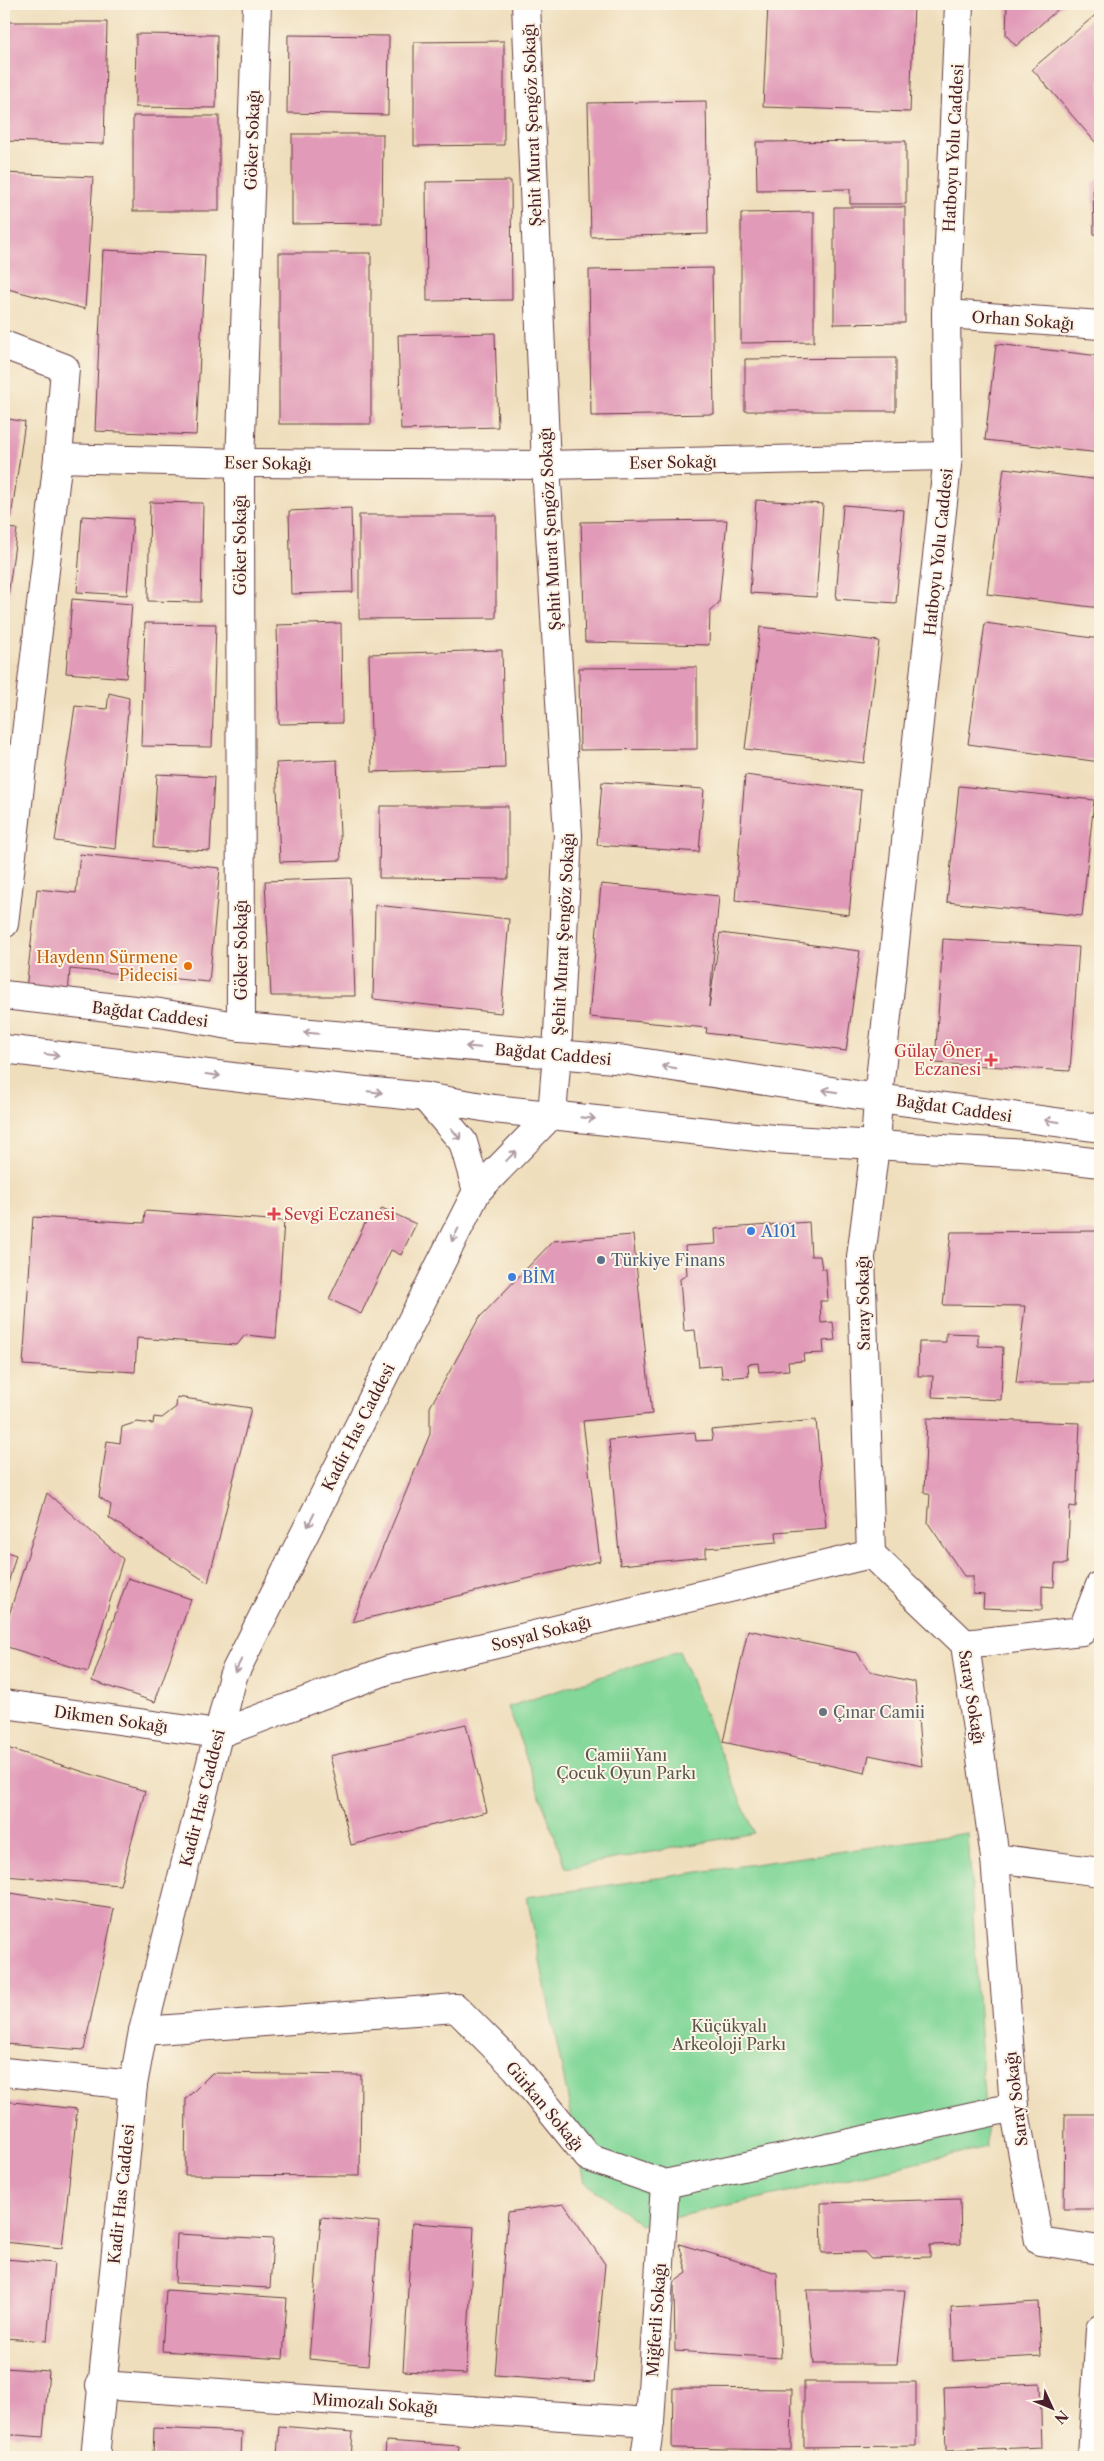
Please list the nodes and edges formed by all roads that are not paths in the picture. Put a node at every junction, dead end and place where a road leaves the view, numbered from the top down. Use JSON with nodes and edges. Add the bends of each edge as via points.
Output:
{"nodes":[{"id":1,"x":257,"y":4,"type":"edge"},
{"id":2,"x":526,"y":4,"type":"edge"},
{"id":3,"x":960,"y":4,"type":"edge"},
{"id":4,"x":946,"y":314,"type":"junction"},
{"id":5,"x":1100,"y":325,"type":"edge"},
{"id":6,"x":4,"y":345,"type":"edge"},
{"id":7,"x":948,"y":456,"type":"junction"},
{"id":8,"x":58,"y":458,"type":"junction"},
{"id":9,"x":240,"y":463,"type":"junction"},
{"id":10,"x":546,"y":465,"type":"junction"},
{"id":11,"x":4,"y":924,"type":"edge"},
{"id":12,"x":4,"y":995,"type":"edge"},
{"id":13,"x":242,"y":1026,"type":"junction"},
{"id":14,"x":4,"y":1049,"type":"edge"},
{"id":15,"x":557,"y":1054,"type":"junction"},
{"id":16,"x":425,"y":1096,"type":"junction"},
{"id":17,"x":878,"y":1098,"type":"junction"},
{"id":18,"x":552,"y":1114,"type":"junction"},
{"id":19,"x":1100,"y":1128,"type":"edge"},
{"id":20,"x":875,"y":1146,"type":"junction"},
{"id":21,"x":1100,"y":1163,"type":"edge"},
{"id":22,"x":477,"y":1191,"type":"junction"},
{"id":23,"x":871,"y":1554,"type":"junction"},
{"id":24,"x":1100,"y":1585,"type":"edge"},
{"id":25,"x":965,"y":1644,"type":"junction"},
{"id":26,"x":4,"y":1704,"type":"edge"},
{"id":27,"x":218,"y":1734,"type":"junction"},
{"id":28,"x":995,"y":1858,"type":"junction"},
{"id":29,"x":1100,"y":1872,"type":"edge"},
{"id":30,"x":143,"y":2031,"type":"junction"},
{"id":31,"x":4,"y":2072,"type":"edge"},
{"id":32,"x":133,"y":2085,"type":"junction"},
{"id":33,"x":1014,"y":2107,"type":"junction"},
{"id":34,"x":665,"y":2184,"type":"junction"},
{"id":35,"x":1100,"y":2250,"type":"edge"},
{"id":36,"x":1100,"y":2329,"type":"edge"},
{"id":37,"x":100,"y":2385,"type":"junction"},
{"id":38,"x":650,"y":2422,"type":"junction"},
{"id":39,"x":95,"y":2457,"type":"edge"},
{"id":40,"x":645,"y":2457,"type":"edge"},
{"id":41,"x":1092,"y":2457,"type":"edge"}],
"edges":[{"from":1,"to":9,"type":"street","name":"Göker Sokağı"},
{"from":2,"to":10,"type":"street","name":"Şehit Murat Şengöz Sokağı"},
{"from":3,"to":4,"type":"street","name":"Hatboyu Yolu Caddesi"},
{"from":4,"to":5,"type":"street","name":"Orhan Sokağı"},
{"from":4,"to":7,"type":"street","name":"Hatboyu Yolu Caddesi"},
{"from":6,"to":8,"type":"street","via":[[65,368]]},
{"from":7,"to":10,"type":"street","name":"Eser Sokağı"},
{"from":7,"to":17,"type":"street","name":"Hatboyu Yolu Caddesi"},
{"from":8,"to":9,"type":"street","name":"Eser Sokağı"},
{"from":8,"to":11,"type":"street"},
{"from":9,"to":10,"type":"street","name":"Eser Sokağı"},
{"from":9,"to":13,"type":"street","name":"Göker Sokağı"},
{"from":10,"to":15,"type":"street","name":"Şehit Murat Şengöz Sokağı","via":[[568,835]]},
{"from":12,"to":13,"type":"street","name":"Bağdat Caddesi"},
{"from":15,"to":13,"type":"street","name":"Bağdat Caddesi","one_way":true},
{"from":14,"to":16,"type":"street","one_way":true,"via":[[256,1080]]},
{"from":17,"to":15,"type":"street","name":"Bağdat Caddesi","one_way":true,"via":[[626,1060]]},
{"from":15,"to":18,"type":"street","name":"Şehit Murat Şengöz Sokağı"},
{"from":16,"to":18,"type":"street","via":[[494,1109]]},
{"from":16,"to":22,"type":"street","one_way":true,"via":[[463,1142]]},
{"from":19,"to":17,"type":"street","name":"Bağdat Caddesi","one_way":true},
{"from":17,"to":20,"type":"street","name":"Saray Sokağı"},
{"from":18,"to":20,"type":"street","one_way":true,"via":[[775,1139]]},
{"from":22,"to":18,"type":"street","name":"Kadir Has Caddesi","one_way":true},
{"from":20,"to":21,"type":"street","via":[[1026,1154]]},
{"from":20,"to":23,"type":"street","name":"Saray Sokağı","via":[[861,1257]]},
{"from":22,"to":27,"type":"street","name":"Kadir Has Caddesi","one_way":true,"via":[[233,1676]]},
{"from":23,"to":25,"type":"street","name":"Saray Sokağı"},
{"from":23,"to":27,"type":"street","name":"Sosyal Sokağı","via":[[388,1670]]},
{"from":24,"to":25,"type":"street","via":[[1082,1631]]},
{"from":25,"to":28,"type":"street","name":"Saray Sokağı"},
{"from":26,"to":27,"type":"street","name":"Dikmen Sokağı"},
{"from":27,"to":30,"type":"street","name":"Kadir Has Caddesi"},
{"from":28,"to":29,"type":"street"},
{"from":28,"to":33,"type":"street","name":"Saray Sokağı"},
{"from":30,"to":32,"type":"street","name":"Kadir Has Caddesi"},
{"from":30,"to":34,"type":"street","name":"Gürkan Sokağı","via":[[456,2008],[516,2068],[588,2157]]},
{"from":31,"to":32,"type":"street"},
{"from":32,"to":37,"type":"street","name":"Kadir Has Caddesi"},
{"from":33,"to":34,"type":"street"},
{"from":33,"to":35,"type":"street","name":"Saray Sokağı","via":[[1038,2241]]},
{"from":34,"to":38,"type":"street","name":"Miğferli Sokağı"},
{"from":36,"to":41,"type":"street"},
{"from":37,"to":38,"type":"street","name":"Mimozalı Sokağı"},
{"from":37,"to":39,"type":"street","name":"Kadir Has Caddesi"},
{"from":38,"to":40,"type":"street","name":"Miğferli Sokağı"}]}
